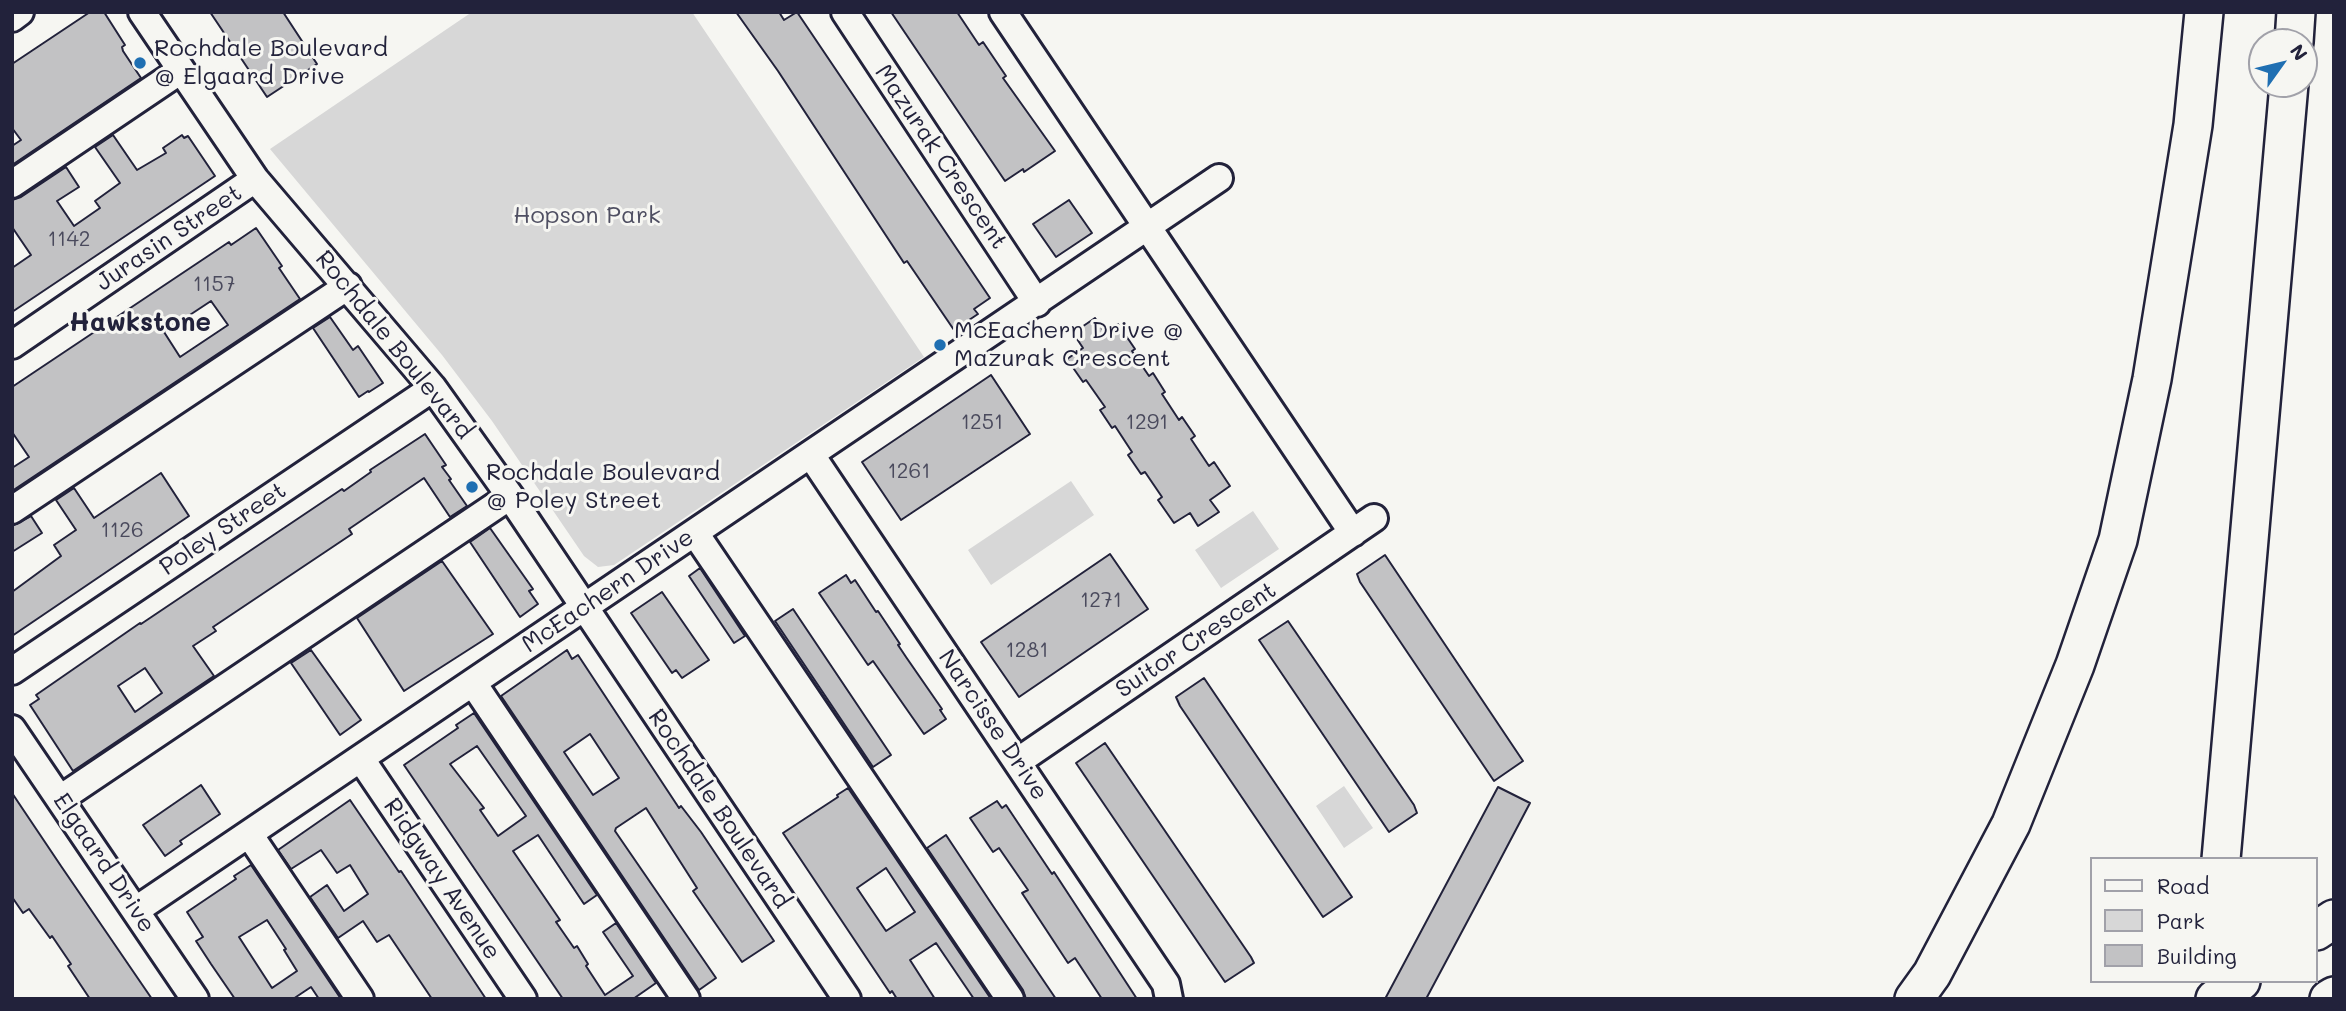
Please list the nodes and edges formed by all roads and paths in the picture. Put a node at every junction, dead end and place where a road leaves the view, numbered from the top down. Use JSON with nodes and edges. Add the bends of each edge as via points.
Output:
{"nodes":[{"id":1,"x":20,"y":12,"type":"edge"},
{"id":2,"x":142,"y":12,"type":"edge"},
{"id":3,"x":845,"y":12,"type":"edge"},
{"id":4,"x":1003,"y":12,"type":"edge"},
{"id":5,"x":2204,"y":12,"type":"edge"},
{"id":6,"x":12,"y":18,"type":"edge"},
{"id":7,"x":181,"y":70,"type":"junction"},
{"id":8,"x":2288,"y":98,"type":"edge"},
{"id":9,"x":1219,"y":178,"type":"dead end"},
{"id":10,"x":256,"y":179,"type":"junction"},
{"id":11,"x":12,"y":184,"type":"edge"},
{"id":12,"x":1148,"y":227,"type":"junction"},
{"id":13,"x":348,"y":286,"type":"junction"},
{"id":14,"x":1037,"y":303,"type":"junction"},
{"id":15,"x":12,"y":345,"type":"edge"},
{"id":16,"x":433,"y":387,"type":"junction"},
{"id":17,"x":811,"y":455,"type":"junction"},
{"id":18,"x":510,"y":496,"type":"junction"},
{"id":19,"x":12,"y":510,"type":"edge"},
{"id":20,"x":695,"y":533,"type":"junction"},
{"id":21,"x":585,"y":607,"type":"junction"},
{"id":22,"x":12,"y":671,"type":"edge"},
{"id":23,"x":473,"y":683,"type":"junction"},
{"id":24,"x":12,"y":729,"type":"edge"},
{"id":25,"x":360,"y":759,"type":"junction"},
{"id":26,"x":1017,"y":762,"type":"junction"},
{"id":27,"x":60,"y":799,"type":"junction"},
{"id":28,"x":249,"y":834,"type":"junction"},
{"id":29,"x":2221,"y":857,"type":"edge"},
{"id":30,"x":136,"y":910,"type":"junction"},
{"id":31,"x":2334,"y":919,"type":"edge"},
{"id":32,"x":2318,"y":930,"type":"edge"},
{"id":33,"x":2238,"y":983,"type":"edge"},
{"id":34,"x":2334,"y":996,"type":"edge"},
{"id":35,"x":195,"y":999,"type":"edge"},
{"id":36,"x":360,"y":999,"type":"edge"},
{"id":37,"x":523,"y":999,"type":"edge"},
{"id":38,"x":686,"y":999,"type":"edge"},
{"id":39,"x":846,"y":999,"type":"edge"},
{"id":40,"x":1010,"y":999,"type":"edge"},
{"id":41,"x":1169,"y":999,"type":"edge"},
{"id":42,"x":1914,"y":999,"type":"edge"},
{"id":43,"x":2215,"y":999,"type":"edge"},
{"id":44,"x":2329,"y":999,"type":"edge"}],
"edges":[{"from":1,"to":6,"type":"street"},
{"from":2,"to":7,"type":"street","name":"Rochdale Boulevard"},
{"from":3,"to":14,"type":"street","name":"Mazurak Crescent"},
{"from":4,"to":12,"type":"street"},
{"from":5,"to":42,"type":"highway","via":[[2193,125],[2152,379],[2118,540],[2075,665],[2011,824],[1932,974]]},
{"from":7,"to":10,"type":"street","name":"Rochdale Boulevard"},
{"from":7,"to":11,"type":"street"},
{"from":8,"to":29,"type":"highway"},
{"from":9,"to":12,"type":"street","name":"McEachern Drive"},
{"from":10,"to":13,"type":"street","name":"Rochdale Boulevard"},
{"from":10,"to":15,"type":"street","name":"Jurasin Street"},
{"from":12,"to":14,"type":"street","name":"McEachern Drive"},
{"from":12,"to":26,"type":"street","name":"Suitor Crescent","via":[[1363,525]]},
{"from":13,"to":16,"type":"street","name":"Rochdale Boulevard"},
{"from":13,"to":19,"type":"street"},
{"from":14,"to":17,"type":"street","name":"McEachern Drive"},
{"from":16,"to":18,"type":"street","name":"Rochdale Boulevard"},
{"from":16,"to":22,"type":"street","name":"Poley Street"},
{"from":17,"to":20,"type":"street","name":"McEachern Drive"},
{"from":17,"to":26,"type":"street","name":"Narcisse Drive"},
{"from":18,"to":21,"type":"street","name":"Rochdale Boulevard"},
{"from":18,"to":27,"type":"street"},
{"from":20,"to":21,"type":"street","name":"McEachern Drive"},
{"from":20,"to":40,"type":"street"},
{"from":21,"to":23,"type":"street","name":"McEachern Drive"},
{"from":21,"to":39,"type":"street","name":"Rochdale Boulevard"},
{"from":23,"to":25,"type":"street","name":"McEachern Drive"},
{"from":23,"to":38,"type":"street"},
{"from":24,"to":27,"type":"street","name":"Elgaard Drive"},
{"from":25,"to":28,"type":"street","name":"McEachern Drive"},
{"from":25,"to":37,"type":"street","name":"Ridgway Avenue"},
{"from":26,"to":41,"type":"street","name":"Narcisse Drive","via":[[1166,984]]},
{"from":27,"to":30,"type":"street","name":"Elgaard Drive"},
{"from":28,"to":30,"type":"street","name":"McEachern Drive"},
{"from":28,"to":36,"type":"street"},
{"from":30,"to":35,"type":"street","name":"Elgaard Drive"},
{"from":31,"to":32,"type":"highway"},
{"from":33,"to":43,"type":"highway"},
{"from":34,"to":44,"type":"highway"}]}
